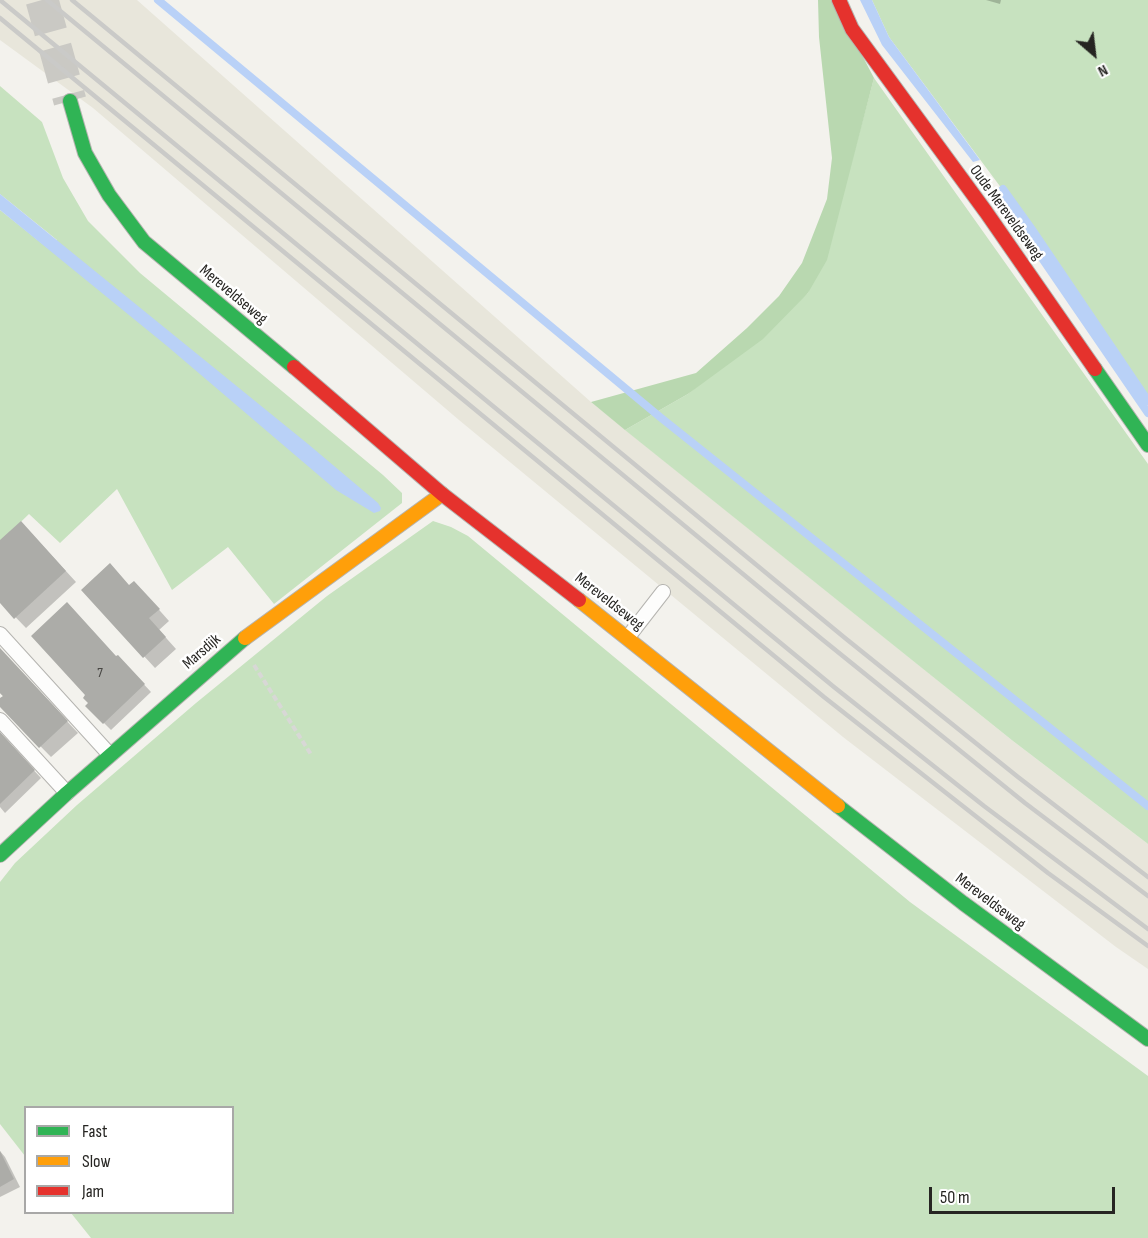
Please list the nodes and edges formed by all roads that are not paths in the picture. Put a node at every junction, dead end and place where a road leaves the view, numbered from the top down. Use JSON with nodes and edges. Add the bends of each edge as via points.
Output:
{"nodes":[{"id":1,"x":839,"y":0,"type":"edge"},
{"id":2,"x":70,"y":101,"type":"tunnel mouth"},
{"id":3,"x":1148,"y":445,"type":"edge"},
{"id":4,"x":442,"y":494,"type":"junction"},
{"id":5,"x":663,"y":592,"type":"dead end"},
{"id":6,"x":0,"y":634,"type":"edge"},
{"id":7,"x":628,"y":637,"type":"junction"},
{"id":8,"x":0,"y":720,"type":"edge"},
{"id":9,"x":110,"y":755,"type":"junction"},
{"id":10,"x":67,"y":793,"type":"junction"},
{"id":11,"x":0,"y":855,"type":"edge"},
{"id":12,"x":1148,"y":1039,"type":"edge"}],
"edges":[{"from":1,"to":3,"type":"street","name":"Oude Mereveldseweg","via":[[852,29],[993,221]]},
{"from":2,"to":4,"type":"street","name":"Mereveldseweg","via":[[86,153],[109,195],[144,242]]},
{"from":4,"to":7,"type":"street","name":"Mereveldseweg"},
{"from":4,"to":9,"type":"street","name":"Marsdijk","via":[[239,642]]},
{"from":5,"to":7,"type":"lane"},
{"from":6,"to":9,"type":"lane"},
{"from":7,"to":12,"type":"street","name":"Mereveldseweg","via":[[864,827]]},
{"from":8,"to":10,"type":"lane"},
{"from":9,"to":10,"type":"street","name":"Marsdijk"},
{"from":10,"to":11,"type":"street","name":"Marsdijk"}]}
